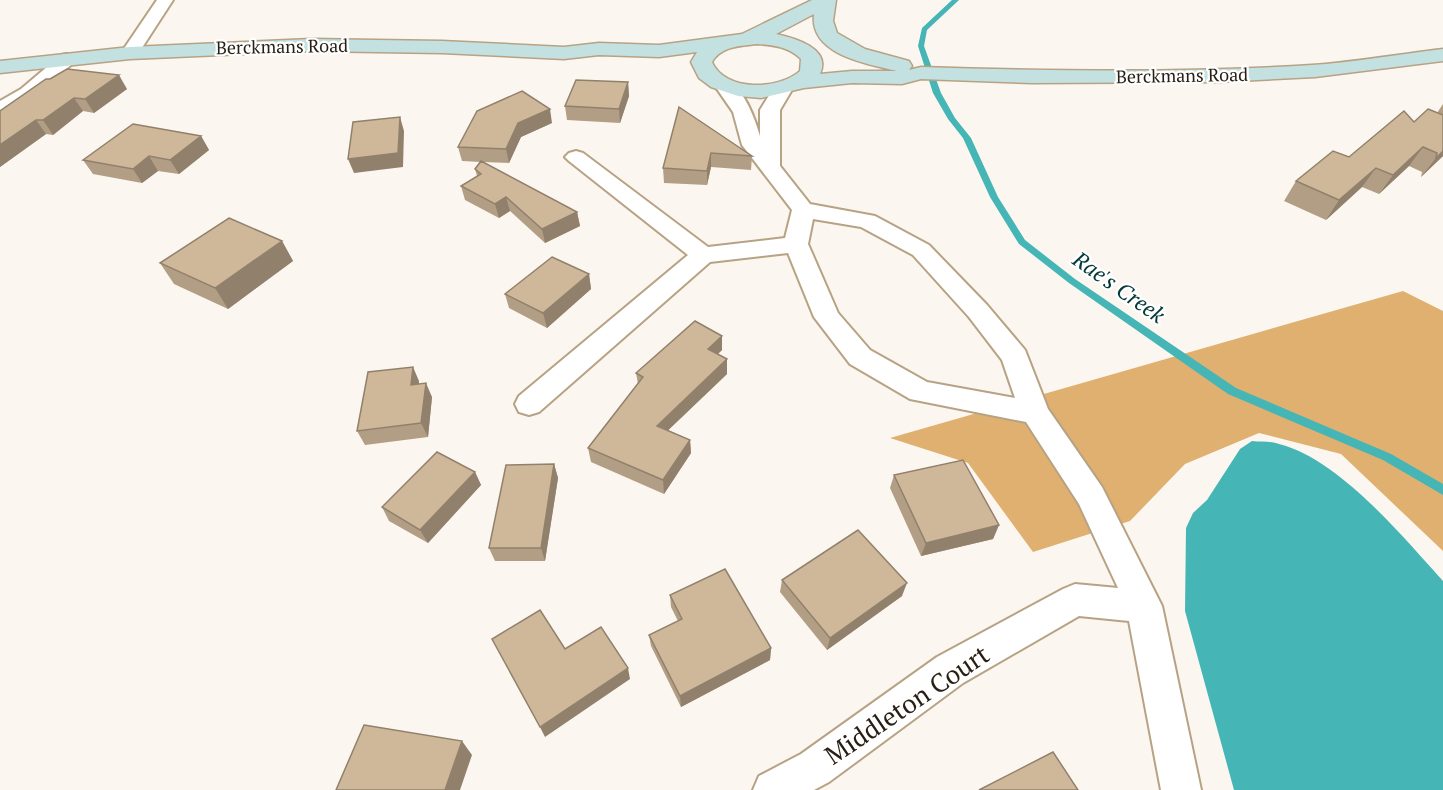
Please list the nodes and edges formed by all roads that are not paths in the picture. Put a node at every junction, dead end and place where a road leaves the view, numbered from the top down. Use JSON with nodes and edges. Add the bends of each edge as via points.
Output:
{"nodes":[{"id":1,"x":165,"y":0,"type":"edge"},
{"id":2,"x":826,"y":0,"type":"edge"},
{"id":3,"x":748,"y":38,"type":"junction"},
{"id":4,"x":725,"y":42,"type":"junction"},
{"id":5,"x":804,"y":51,"type":"junction"},
{"id":6,"x":130,"y":53,"type":"junction"},
{"id":7,"x":564,"y":53,"type":"junction"},
{"id":8,"x":1443,"y":55,"type":"edge"},
{"id":9,"x":67,"y":59,"type":"junction"},
{"id":10,"x":0,"y":67,"type":"edge"},
{"id":11,"x":911,"y":69,"type":"junction"},
{"id":12,"x":717,"y":82,"type":"junction"},
{"id":13,"x":791,"y":85,"type":"junction"},
{"id":14,"x":0,"y":109,"type":"edge"},
{"id":15,"x":576,"y":157,"type":"dead end"},
{"id":16,"x":770,"y":165,"type":"junction"},
{"id":17,"x":804,"y":210,"type":"junction"},
{"id":18,"x":796,"y":244,"type":"junction"},
{"id":19,"x":703,"y":255,"type":"junction"},
{"id":20,"x":529,"y":405,"type":"dead end"},
{"id":21,"x":1035,"y":414,"type":"junction"},
{"id":22,"x":1144,"y":606,"type":"junction"},
{"id":23,"x":773,"y":790,"type":"edge"},
{"id":24,"x":1181,"y":790,"type":"edge"}],
"edges":[{"from":1,"to":6,"type":"street"},
{"from":2,"to":3,"type":"main road"},
{"from":2,"to":5,"type":"main road","via":[[805,23]]},
{"from":2,"to":11,"type":"main road","via":[[824,28],[837,43]]},
{"from":3,"to":4,"type":"main road","name":"Berckmans Road"},
{"from":3,"to":5,"type":"main road","name":"Berckmans Road","via":[[774,39]]},
{"from":4,"to":7,"type":"main road","name":"Berckmans Road","via":[[659,51],[599,49]]},
{"from":4,"to":12,"type":"main road","via":[[704,55],[701,63],[703,72]]},
{"from":5,"to":11,"type":"main road","name":"Berckmans Road","via":[[837,60]]},
{"from":5,"to":13,"type":"main road","via":[[812,68],[807,77]]},
{"from":6,"to":7,"type":"main road","name":"Berckmans Road","via":[[311,45]]},
{"from":6,"to":9,"type":"main road","name":"Berckmans Road"},
{"from":7,"to":12,"type":"main road","name":"Berckmans Road","via":[[593,60],[658,65]]},
{"from":8,"to":11,"type":"main road","name":"Berckmans Road","via":[[1251,75],[1032,77]]},
{"from":9,"to":10,"type":"main road","name":"Berckmans Road"},
{"from":9,"to":14,"type":"street","via":[[28,93]]},
{"from":11,"to":13,"type":"main road","name":"Berckmans Road","via":[[902,78],[852,77]]},
{"from":12,"to":13,"type":"main road","name":"Berckmans Road","via":[[759,92]]},
{"from":12,"to":16,"type":"street","via":[[743,112],[752,145]]},
{"from":13,"to":16,"type":"street","via":[[770,110]]},
{"from":15,"to":19,"type":"street"},
{"from":16,"to":17,"type":"street"},
{"from":17,"to":18,"type":"street"},
{"from":17,"to":21,"type":"street","via":[[867,221],[921,250],[1015,357]]},
{"from":18,"to":19,"type":"street"},
{"from":18,"to":21,"type":"street","via":[[827,317],[860,357],[920,391]]},
{"from":19,"to":20,"type":"street"},
{"from":21,"to":22,"type":"street","via":[[1091,496]]},
{"from":22,"to":23,"type":"street","name":"Middleton Court","via":[[1075,600],[950,669],[815,768]]},
{"from":22,"to":24,"type":"street"}]}
